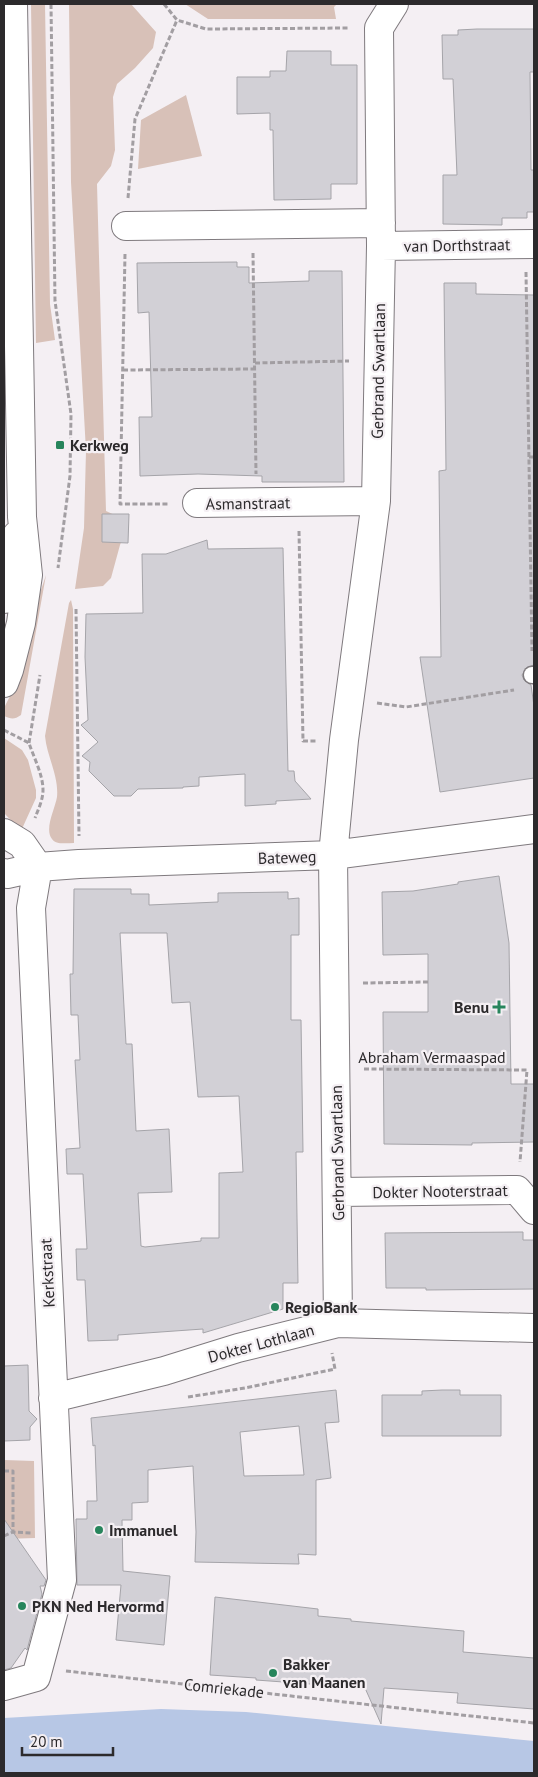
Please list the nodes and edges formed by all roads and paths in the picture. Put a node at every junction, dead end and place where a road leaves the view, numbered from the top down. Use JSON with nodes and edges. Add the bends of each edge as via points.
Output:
{"nodes":[{"id":1,"x":13,"y":4,"type":"edge"},
{"id":2,"x":50,"y":4,"type":"edge"},
{"id":3,"x":164,"y":4,"type":"edge"},
{"id":4,"x":394,"y":4,"type":"edge"},
{"id":5,"x":177,"y":20,"type":"junction"},
{"id":6,"x":379,"y":28,"type":"junction"},
{"id":7,"x":253,"y":225,"type":"junction"},
{"id":8,"x":126,"y":226,"type":"junction"},
{"id":9,"x":381,"y":235,"type":"junction"},
{"id":10,"x":530,"y":244,"type":"edge"},
{"id":11,"x":379,"y":360,"type":"junction"},
{"id":12,"x":255,"y":363,"type":"junction"},
{"id":13,"x":255,"y":369,"type":"junction"},
{"id":14,"x":122,"y":370,"type":"junction"},
{"id":15,"x":534,"y":457,"type":"edge"},
{"id":16,"x":529,"y":458,"type":"junction"},
{"id":17,"x":376,"y":501,"type":"junction"},
{"id":18,"x":256,"y":502,"type":"junction"},
{"id":19,"x":298,"y":502,"type":"junction"},
{"id":20,"x":196,"y":503,"type":"joint"},
{"id":21,"x":22,"y":517,"type":"junction"},
{"id":22,"x":57,"y":574,"type":"dead end"},
{"id":23,"x":4,"y":599,"type":"edge"},
{"id":24,"x":76,"y":609,"type":"dead end"},
{"id":25,"x":41,"y":668,"type":"dead end"},
{"id":26,"x":533,"y":675,"type":"edge"},
{"id":27,"x":4,"y":683,"type":"edge"},
{"id":28,"x":350,"y":700,"type":"junction"},
{"id":29,"x":4,"y":730,"type":"edge"},
{"id":30,"x":344,"y":740,"type":"junction"},
{"id":31,"x":29,"y":743,"type":"junction"},
{"id":32,"x":43,"y":790,"type":"dead end"},
{"id":33,"x":534,"y":829,"type":"edge"},
{"id":34,"x":4,"y":833,"type":"edge"},
{"id":35,"x":333,"y":855,"type":"junction"},
{"id":36,"x":79,"y":864,"type":"junction"},
{"id":37,"x":38,"y":867,"type":"junction"},
{"id":38,"x":4,"y":873,"type":"edge"},
{"id":39,"x":428,"y":982,"type":"dead end"},
{"id":40,"x":335,"y":983,"type":"junction"},
{"id":41,"x":336,"y":1068,"type":"junction"},
{"id":42,"x":337,"y":1192,"type":"junction"},
{"id":43,"x":526,"y":1200,"type":"edge"},
{"id":44,"x":332,"y":1324,"type":"junction"},
{"id":45,"x":534,"y":1328,"type":"edge"},
{"id":46,"x":164,"y":1371,"type":"junction"},
{"id":47,"x":53,"y":1398,"type":"junction"},
{"id":48,"x":4,"y":1471,"type":"edge"},
{"id":49,"x":14,"y":1532,"type":"junction"},
{"id":50,"x":60,"y":1533,"type":"junction"},
{"id":51,"x":4,"y":1536,"type":"edge"},
{"id":52,"x":36,"y":1677,"type":"junction"},
{"id":53,"x":4,"y":1686,"type":"edge"},
{"id":54,"x":534,"y":1723,"type":"edge"}],
"edges":[{"from":1,"to":21,"type":"street"},
{"from":2,"to":22,"type":"path","via":[[55,301],[71,414],[70,476]]},
{"from":3,"to":5,"type":"path"},
{"from":4,"to":6,"type":"street"},
{"from":5,"to":6,"type":"path","via":[[206,29]]},
{"from":5,"to":8,"type":"path","via":[[135,118]]},
{"from":6,"to":9,"type":"street","name":"Gerbrand Swartlaan"},
{"from":7,"to":8,"type":"street"},
{"from":7,"to":9,"type":"street"},
{"from":7,"to":12,"type":"path"},
{"from":8,"to":14,"type":"path"},
{"from":9,"to":10,"type":"street","name":"van Dorthstraat"},
{"from":9,"to":11,"type":"street","name":"Gerbrand Swartlaan"},
{"from":10,"to":16,"type":"path"},
{"from":11,"to":12,"type":"path"},
{"from":11,"to":17,"type":"street","name":"Gerbrand Swartlaan"},
{"from":12,"to":13,"type":"path"},
{"from":13,"to":14,"type":"path"},
{"from":13,"to":18,"type":"path"},
{"from":14,"to":20,"type":"path","name":"Asmanstraat","via":[[120,504]]},
{"from":15,"to":16,"type":"path"},
{"from":16,"to":26,"type":"path"},
{"from":17,"to":19,"type":"street","name":"Asmanstraat"},
{"from":17,"to":28,"type":"street","name":"Gerbrand Swartlaan"},
{"from":18,"to":19,"type":"street","name":"Asmanstraat"},
{"from":18,"to":20,"type":"street","name":"Asmanstraat"},
{"from":19,"to":30,"type":"path","via":[[303,741]]},
{"from":21,"to":23,"type":"street"},
{"from":21,"to":27,"type":"street","via":[[28,575],[21,624]]},
{"from":24,"to":36,"type":"path"},
{"from":25,"to":31,"type":"path"},
{"from":26,"to":28,"type":"path","via":[[532,687],[406,707]]},
{"from":28,"to":30,"type":"street","name":"Gerbrand Swartlaan"},
{"from":29,"to":31,"type":"path"},
{"from":30,"to":35,"type":"street","name":"Gerbrand Swartlaan"},
{"from":31,"to":32,"type":"path"},
{"from":33,"to":35,"type":"street","name":"Bateweg"},
{"from":34,"to":37,"type":"street","via":[[22,844]]},
{"from":35,"to":36,"type":"street","name":"Bateweg"},
{"from":35,"to":40,"type":"street","name":"Gerbrand Swartlaan"},
{"from":36,"to":37,"type":"street","name":"Bateweg"},
{"from":37,"to":38,"type":"street","name":"Bateweg"},
{"from":37,"to":47,"type":"street","name":"Kerkstraat","via":[[31,908]]},
{"from":39,"to":40,"type":"path"},
{"from":40,"to":41,"type":"street","name":"Gerbrand Swartlaan"},
{"from":41,"to":42,"type":"street","name":"Gerbrand Swartlaan"},
{"from":41,"to":43,"type":"path","name":"Abraham Vermaaspad","via":[[527,1070]]},
{"from":42,"to":43,"type":"street","name":"Dokter Nooterstraat"},
{"from":42,"to":44,"type":"street","name":"Gerbrand Swartlaan"},
{"from":44,"to":45,"type":"street","name":"Dokter Lothlaan"},
{"from":44,"to":46,"type":"street","name":"Dokter Lothlaan"},
{"from":44,"to":46,"type":"path","via":[[335,1369],[172,1399]]},
{"from":46,"to":47,"type":"street","name":"Dokter Lothlaan"},
{"from":47,"to":50,"type":"street","name":"Kerkstraat"},
{"from":48,"to":49,"type":"path","via":[[13,1471]]},
{"from":49,"to":50,"type":"path"},
{"from":49,"to":51,"type":"path"},
{"from":50,"to":52,"type":"street","name":"Kerkstraat","via":[[62,1580]]},
{"from":52,"to":53,"type":"street"},
{"from":52,"to":54,"type":"path","name":"Comriekade","via":[[68,1671]]}]}
